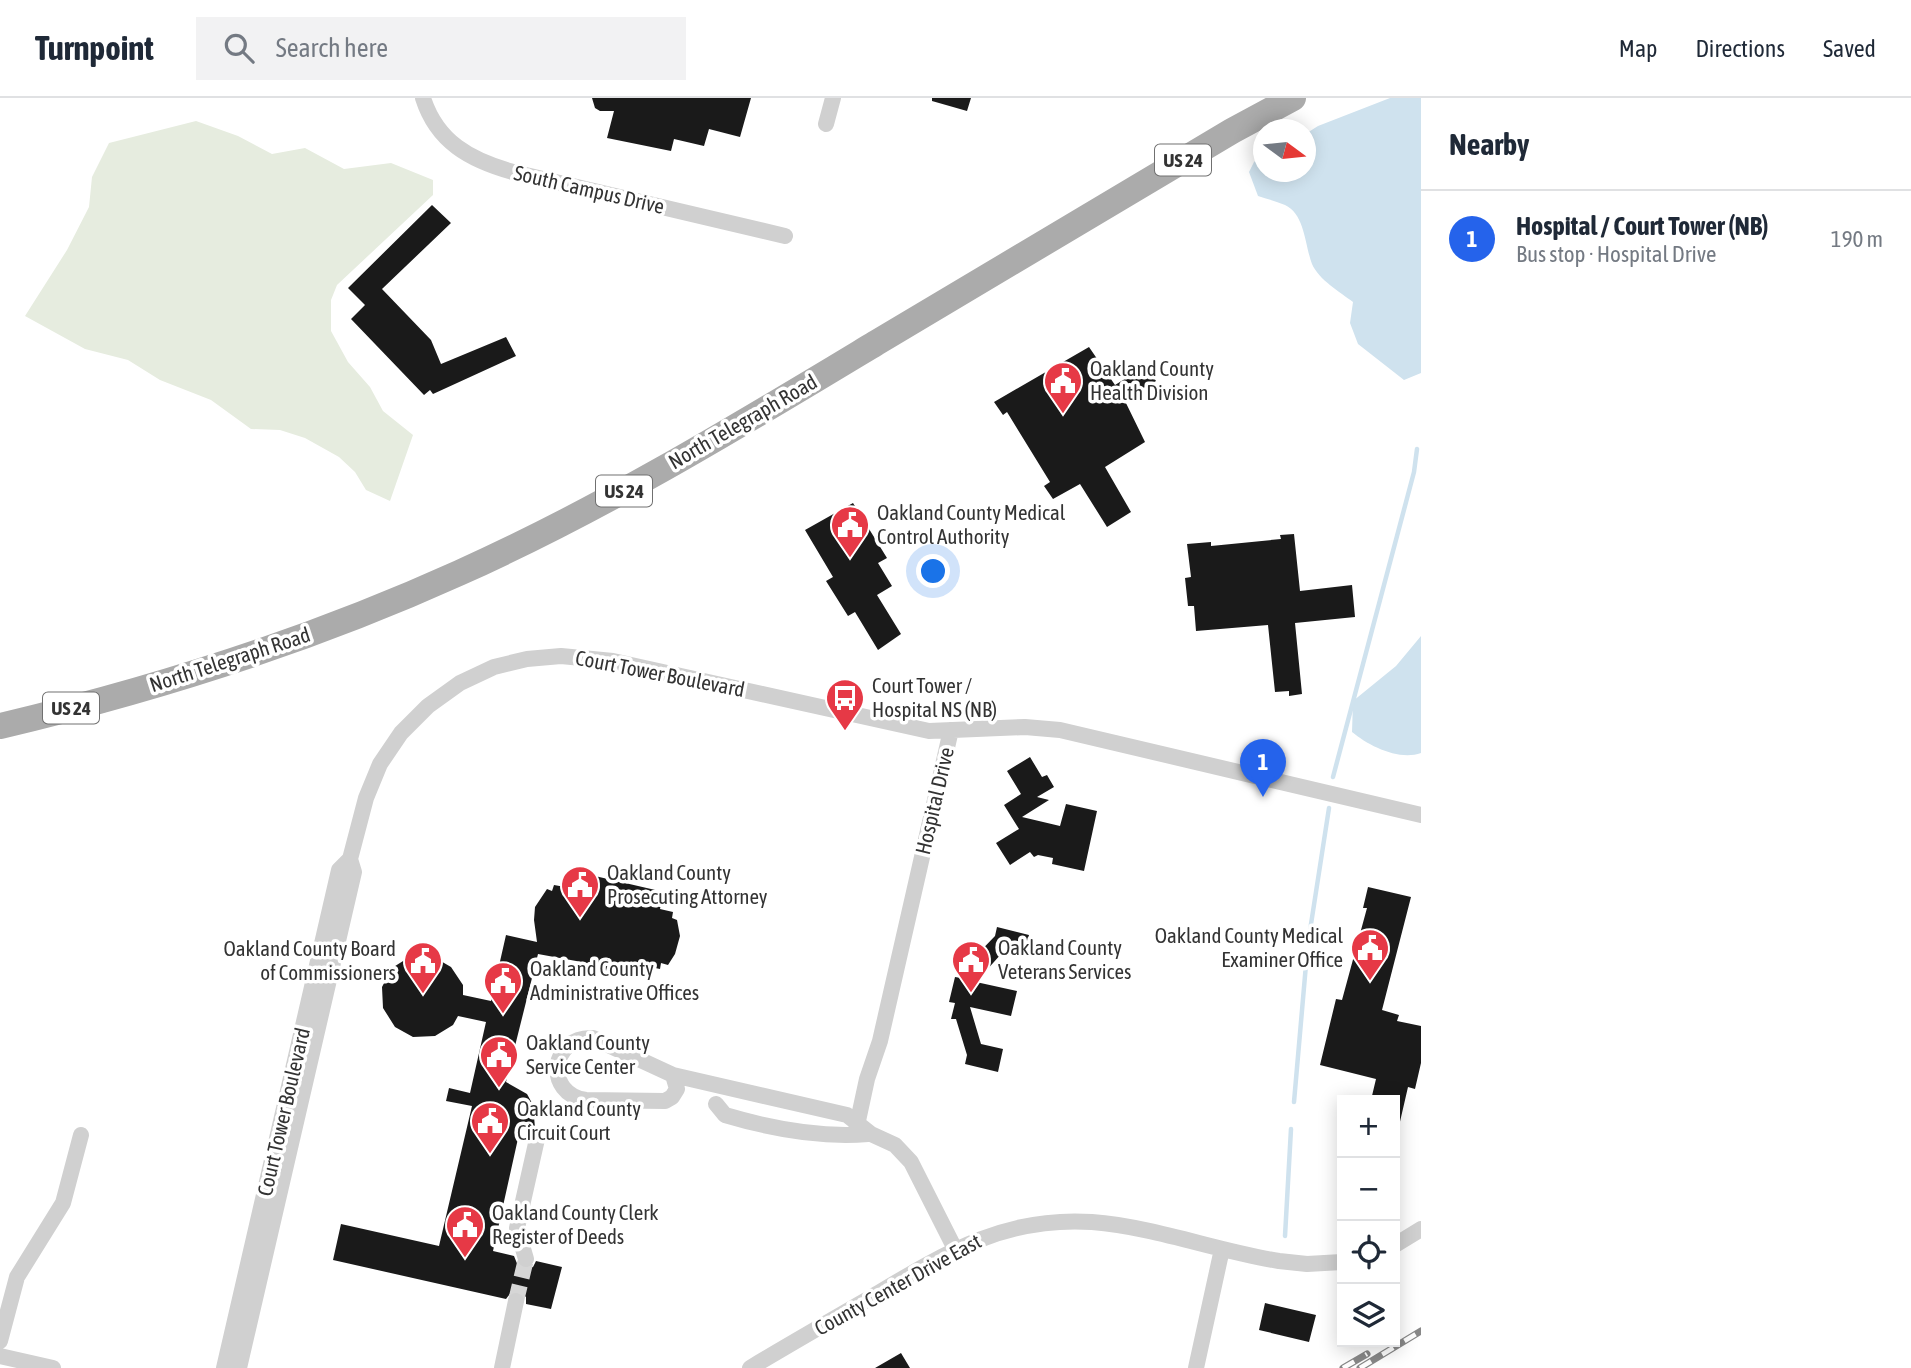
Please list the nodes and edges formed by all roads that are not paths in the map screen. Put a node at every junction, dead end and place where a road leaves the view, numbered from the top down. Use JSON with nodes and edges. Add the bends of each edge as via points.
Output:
{"nodes":[{"id":1,"x":423,"y":98,"type":"edge"},
{"id":2,"x":833,"y":98,"type":"edge"},
{"id":3,"x":1293,"y":98,"type":"edge"},
{"id":4,"x":825,"y":124,"type":"dead end"},
{"id":5,"x":785,"y":236,"type":"dead end"},
{"id":6,"x":0,"y":726,"type":"edge"},
{"id":7,"x":951,"y":730,"type":"junction"},
{"id":8,"x":1421,"y":814,"type":"edge"},
{"id":9,"x":349,"y":859,"type":"junction"},
{"id":10,"x":673,"y":1075,"type":"junction"},
{"id":11,"x":716,"y":1104,"type":"dead end"},
{"id":12,"x":861,"y":1130,"type":"junction"},
{"id":13,"x":81,"y":1135,"type":"dead end"},
{"id":14,"x":537,"y":1139,"type":"dead end"},
{"id":15,"x":1421,"y":1229,"type":"edge"},
{"id":16,"x":1400,"y":1242,"type":"edge"},
{"id":17,"x":955,"y":1249,"type":"junction"},
{"id":18,"x":1222,"y":1249,"type":"junction"},
{"id":19,"x":526,"y":1259,"type":"tunnel mouth"},
{"id":20,"x":1337,"y":1262,"type":"edge"},
{"id":21,"x":516,"y":1301,"type":"tunnel mouth"},
{"id":22,"x":0,"y":1341,"type":"edge"},
{"id":23,"x":0,"y":1356,"type":"edge"},
{"id":24,"x":53,"y":1368,"type":"edge"},
{"id":25,"x":224,"y":1368,"type":"edge"},
{"id":26,"x":239,"y":1368,"type":"edge"},
{"id":27,"x":502,"y":1368,"type":"edge"},
{"id":28,"x":750,"y":1368,"type":"edge"},
{"id":29,"x":1196,"y":1368,"type":"edge"}],
"edges":[{"from":1,"to":5,"type":"street","name":"South Campus Drive","via":[[442,136],[482,162]]},
{"from":2,"to":4,"type":"street"},
{"from":3,"to":6,"type":"main road","name":"North Telegraph Road","number":"US 24","via":[[729,431],[509,550],[386,604],[249,656]]},
{"from":7,"to":8,"type":"street","name":"Hospital Drive","via":[[1060,730]]},
{"from":7,"to":9,"type":"street","name":"Court Tower Boulevard","via":[[929,731],[613,662],[561,656],[527,659],[494,667],[460,683],[401,733],[370,786]]},
{"from":7,"to":12,"type":"street","name":"Hospital Drive","via":[[880,1041],[867,1079]]},
{"from":9,"to":25,"type":"street","name":"Court Tower Boulevard","via":[[339,870]]},
{"from":9,"to":26,"type":"street","name":"Court Tower Boulevard","via":[[354,872]]},
{"from":10,"to":10,"type":"street","via":[[589,1038],[565,1048],[557,1068],[567,1092],[586,1100],[665,1101],[677,1089]]},
{"from":10,"to":12,"type":"street","via":[[847,1115]]},
{"from":11,"to":12,"type":"street","via":[[725,1115],[805,1134]]},
{"from":12,"to":17,"type":"street","via":[[895,1145],[911,1162]]},
{"from":13,"to":22,"type":"street","via":[[67,1192],[18,1277]]},
{"from":14,"to":19,"type":"street","via":[[517,1228]]},
{"from":15,"to":16,"type":"street"},
{"from":17,"to":18,"type":"street","name":"County Center Drive East","via":[[1007,1229],[1073,1222],[1125,1227]]},
{"from":17,"to":28,"type":"street","name":"County Center Drive East"},
{"from":18,"to":20,"type":"street","name":"County Center Drive East","via":[[1298,1264]]},
{"from":18,"to":29,"type":"street"},
{"from":21,"to":27,"type":"street"},
{"from":23,"to":24,"type":"street"}]}
